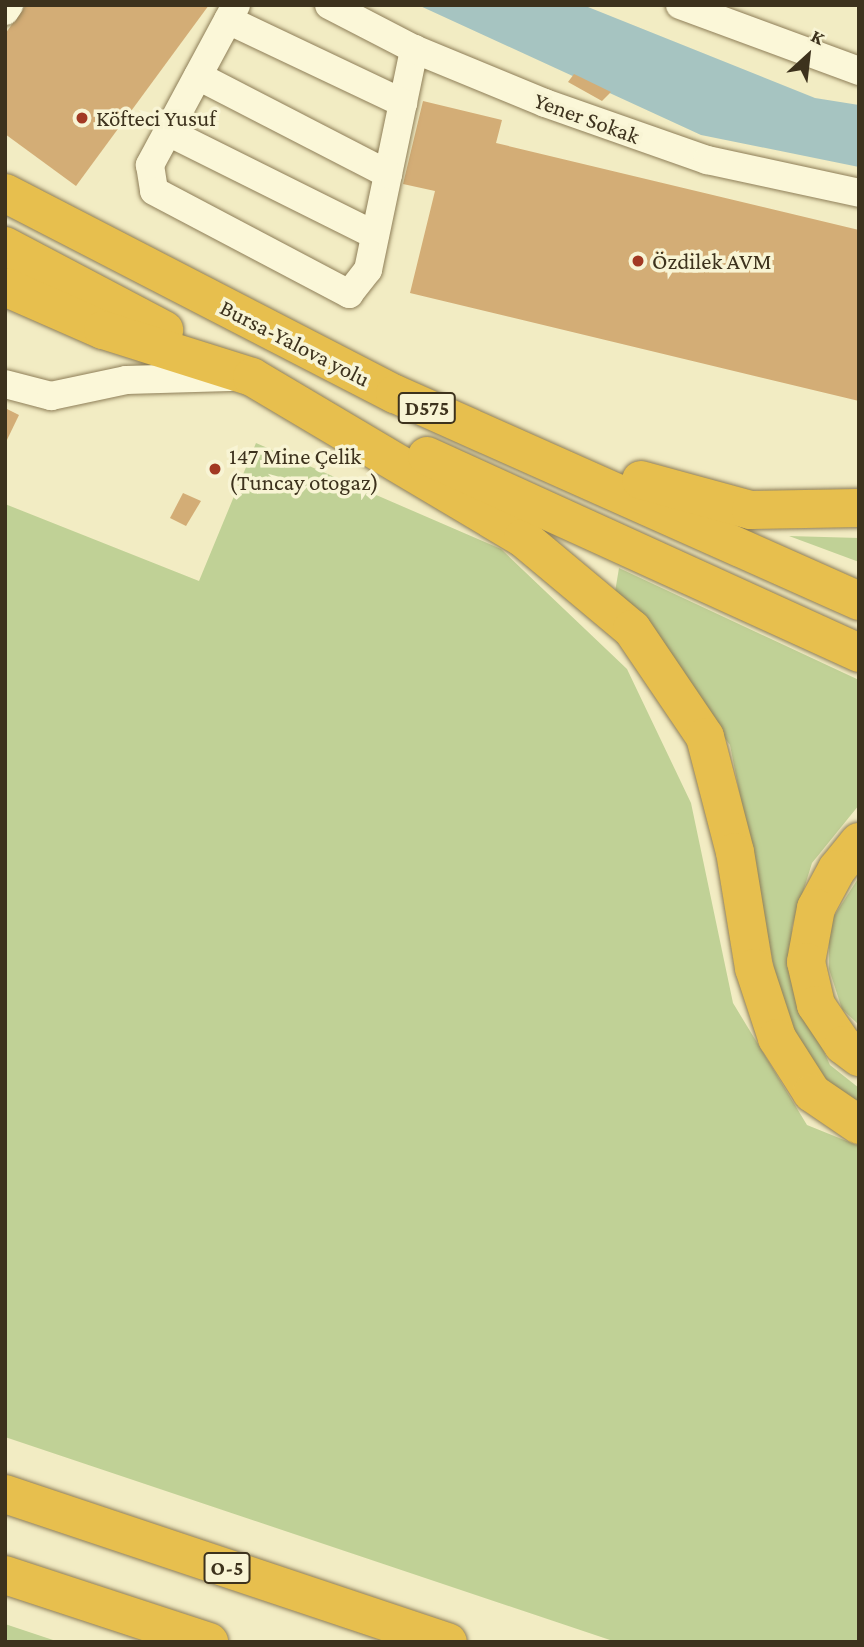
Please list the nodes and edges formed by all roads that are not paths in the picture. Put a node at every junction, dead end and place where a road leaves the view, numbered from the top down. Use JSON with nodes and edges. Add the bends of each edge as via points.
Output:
{"nodes":[{"id":1,"x":9,"y":5,"type":"edge"},
{"id":2,"x":329,"y":5,"type":"edge"},
{"id":3,"x":680,"y":5,"type":"edge"},
{"id":4,"x":5,"y":11,"type":"edge"},
{"id":5,"x":232,"y":13,"type":"edge"},
{"id":6,"x":414,"y":49,"type":"junction"},
{"id":7,"x":859,"y":71,"type":"edge"},
{"id":8,"x":198,"y":76,"type":"junction"},
{"id":9,"x":403,"y":103,"type":"junction"},
{"id":10,"x":168,"y":132,"type":"junction"},
{"id":11,"x":388,"y":174,"type":"junction"},
{"id":12,"x":5,"y":193,"type":"edge"},
{"id":13,"x":859,"y":193,"type":"edge"},
{"id":14,"x":375,"y":235,"type":"junction"},
{"id":15,"x":5,"y":246,"type":"edge"},
{"id":16,"x":5,"y":287,"type":"edge"},
{"id":17,"x":252,"y":377,"type":"junction"},
{"id":18,"x":5,"y":384,"type":"edge"},
{"id":19,"x":395,"y":394,"type":"junction"},
{"id":20,"x":859,"y":508,"type":"edge"},
{"id":21,"x":859,"y":601,"type":"edge"},
{"id":22,"x":859,"y":653,"type":"edge"},
{"id":23,"x":859,"y":842,"type":"edge"},
{"id":24,"x":859,"y":1057,"type":"edge"},
{"id":25,"x":859,"y":1125,"type":"edge"},
{"id":26,"x":5,"y":1494,"type":"edge"},
{"id":27,"x":5,"y":1575,"type":"edge"},
{"id":28,"x":209,"y":1642,"type":"edge"},
{"id":29,"x":448,"y":1642,"type":"edge"}],
"edges":[{"from":1,"to":4,"type":"street"},
{"from":2,"to":6,"type":"street","name":"Yener Sokak"},
{"from":3,"to":7,"type":"street"},
{"from":5,"to":8,"type":"street"},
{"from":5,"to":9,"type":"street"},
{"from":6,"to":9,"type":"street"},
{"from":6,"to":13,"type":"street","name":"Yener Sokak","via":[[545,103],[707,160]]},
{"from":8,"to":10,"type":"street"},
{"from":8,"to":11,"type":"street"},
{"from":9,"to":11,"type":"street"},
{"from":10,"to":14,"type":"street"},
{"from":10,"to":14,"type":"street","via":[[150,165],[154,191],[349,294],[368,270]]},
{"from":11,"to":14,"type":"street"},
{"from":12,"to":19,"type":"highway","name":"Bursa-Yalova yolu","number":"D575"},
{"from":15,"to":17,"type":"highway","name":"Bursa-Yalova yolu","number":"D575"},
{"from":16,"to":17,"type":"highway","via":[[103,330]]},
{"from":17,"to":18,"type":"street","via":[[126,380],[51,396]]},
{"from":17,"to":22,"type":"highway","name":"Bursa-Yalova yolu","number":"D575"},
{"from":17,"to":25,"type":"highway","via":[[523,538],[632,629],[705,737],[735,852],[754,968],[776,1038],[812,1093]]},
{"from":19,"to":20,"type":"highway","via":[[682,494],[751,510]]},
{"from":19,"to":21,"type":"highway","name":"Bursa-Yalova yolu","number":"D575"},
{"from":23,"to":24,"type":"highway","via":[[837,869],[816,908],[806,962],[816,1005],[844,1045]]},
{"from":26,"to":29,"type":"highway","number":"O-5"},
{"from":27,"to":28,"type":"highway"}]}
